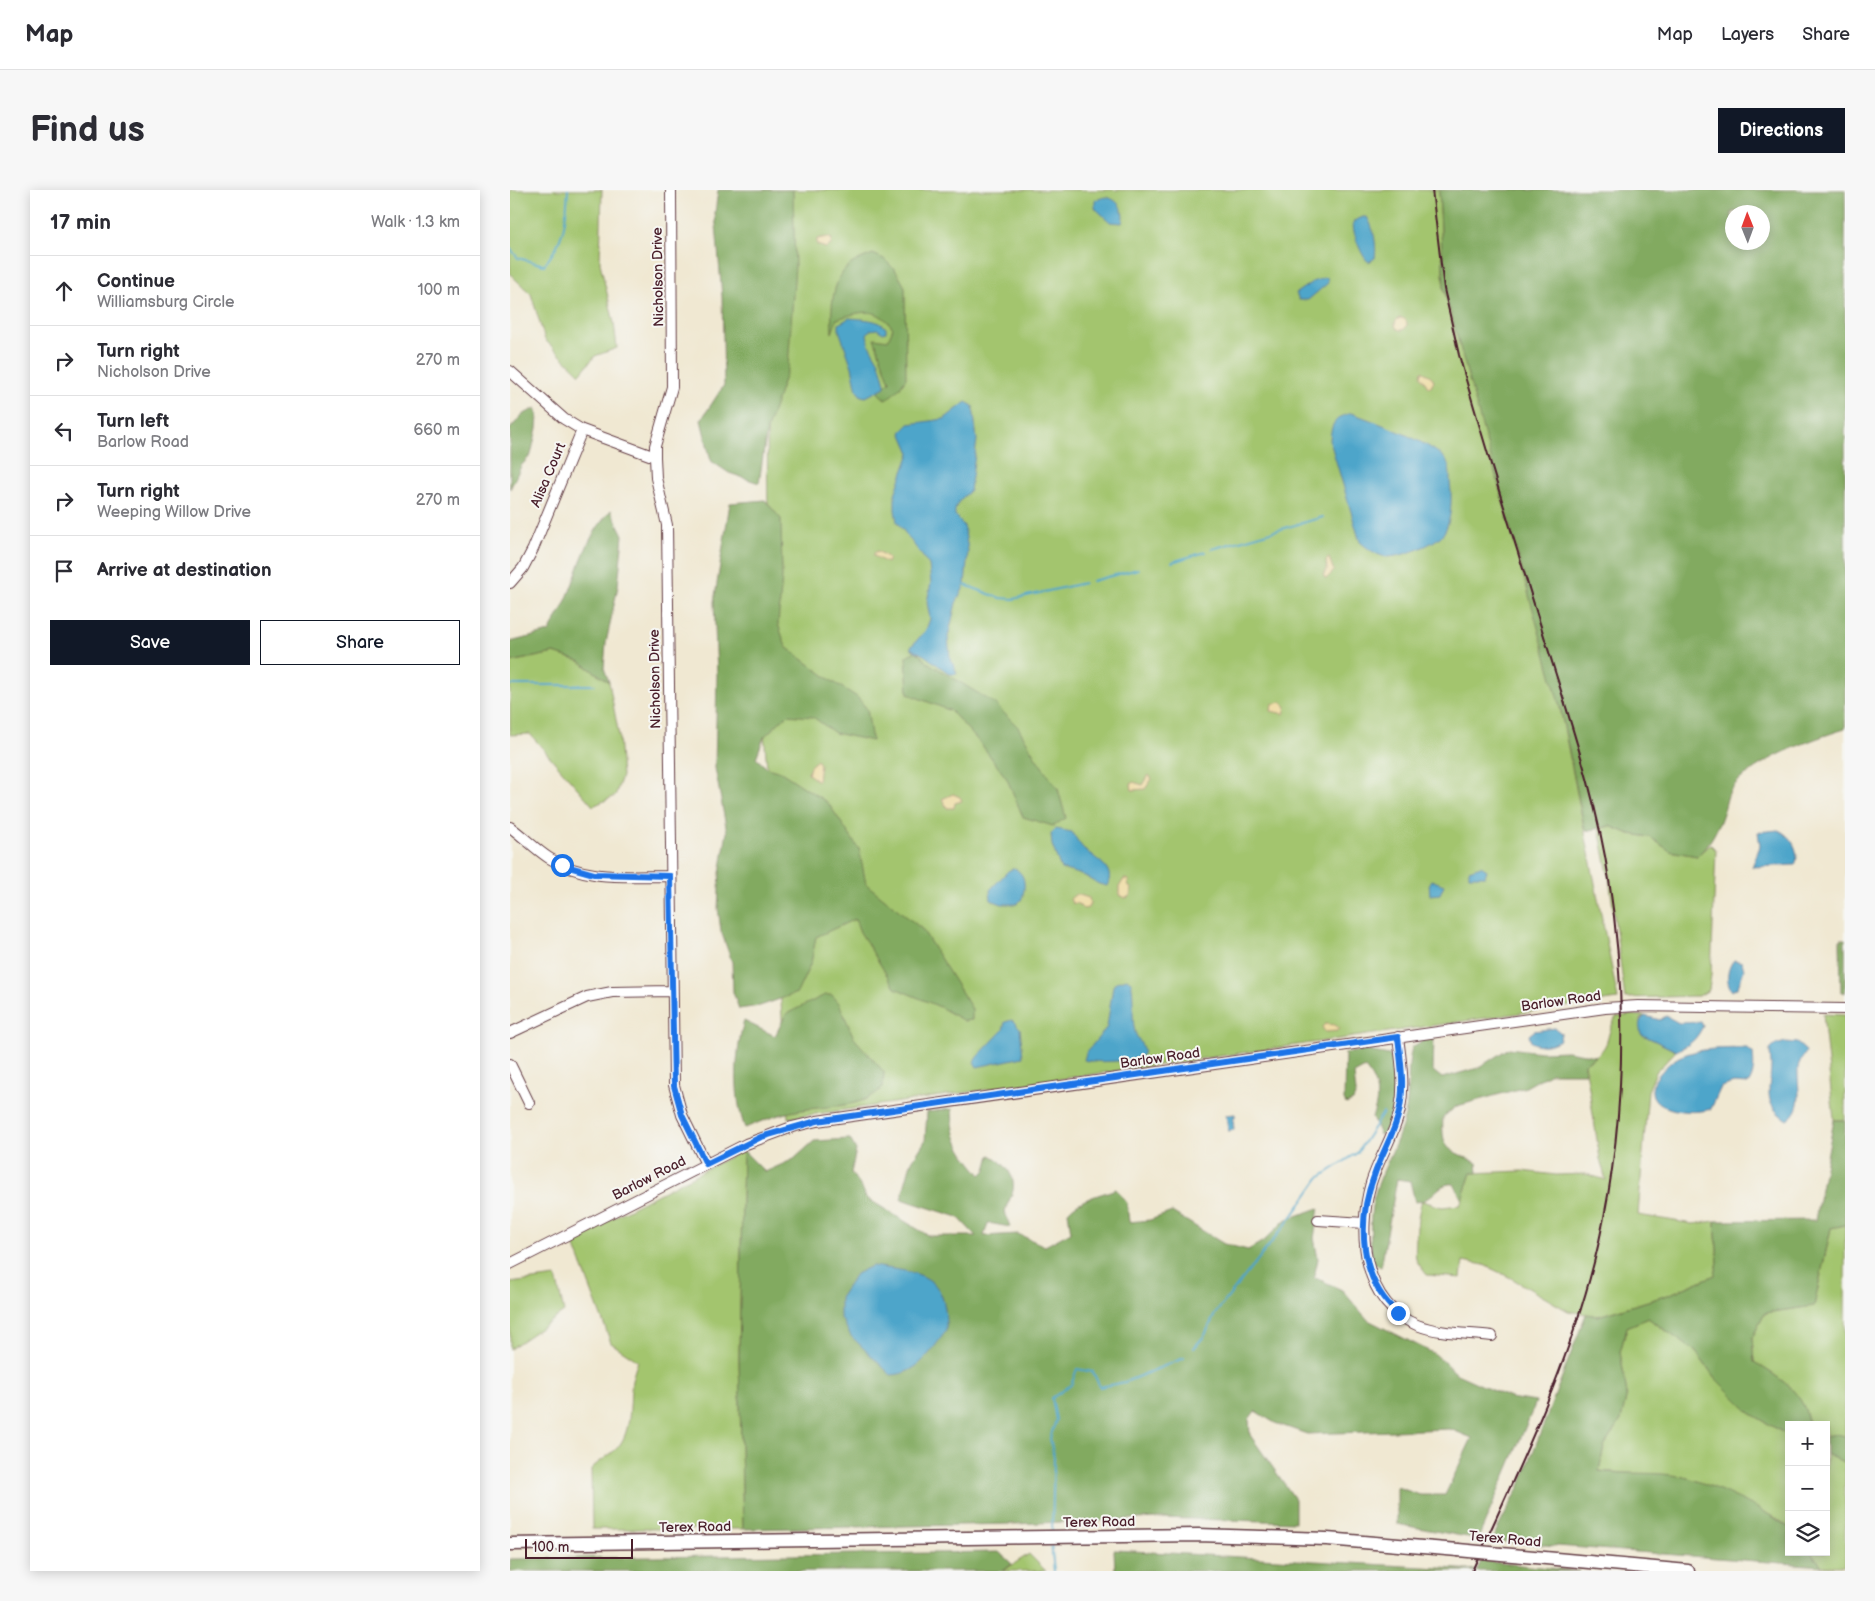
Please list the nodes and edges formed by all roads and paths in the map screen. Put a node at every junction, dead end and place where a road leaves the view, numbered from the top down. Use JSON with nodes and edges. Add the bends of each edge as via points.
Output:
{"nodes":[{"id":1,"x":671,"y":190,"type":"edge"},
{"id":2,"x":510,"y":371,"type":"edge"},
{"id":3,"x":582,"y":430,"type":"junction"},
{"id":4,"x":655,"y":457,"type":"junction"},
{"id":5,"x":510,"y":583,"type":"edge"},
{"id":6,"x":510,"y":827,"type":"edge"},
{"id":7,"x":670,"y":876,"type":"junction"},
{"id":8,"x":672,"y":991,"type":"junction"},
{"id":9,"x":1845,"y":1009,"type":"edge"},
{"id":10,"x":510,"y":1033,"type":"edge"},
{"id":11,"x":1398,"y":1037,"type":"junction"},
{"id":12,"x":510,"y":1064,"type":"edge"},
{"id":13,"x":529,"y":1103,"type":"dead end"},
{"id":14,"x":706,"y":1164,"type":"junction"},
{"id":15,"x":1318,"y":1220,"type":"dead end"},
{"id":16,"x":1364,"y":1223,"type":"junction"},
{"id":17,"x":510,"y":1264,"type":"edge"},
{"id":18,"x":1492,"y":1336,"type":"dead end"},
{"id":19,"x":510,"y":1544,"type":"edge"},
{"id":20,"x":1688,"y":1571,"type":"edge"}],
"edges":[{"from":1,"to":4,"type":"street","name":"Nicholson Drive","via":[[672,387],[655,446]]},
{"from":2,"to":3,"type":"street","via":[[559,415]]},
{"from":3,"to":4,"type":"street"},
{"from":3,"to":5,"type":"street","name":"Alisa Court","via":[[532,549],[523,568]]},
{"from":4,"to":7,"type":"street","name":"Nicholson Drive","via":[[656,478],[667,526]]},
{"from":6,"to":7,"type":"street","via":[[548,857],[581,871],[613,876]]},
{"from":7,"to":8,"type":"street","name":"Nicholson Drive"},
{"from":8,"to":10,"type":"street","via":[[612,992],[587,997]]},
{"from":8,"to":14,"type":"street","name":"Nicholson Drive","via":[[675,1095]]},
{"from":9,"to":11,"type":"street","name":"Barlow Road","via":[[1624,1006]]},
{"from":11,"to":14,"type":"street","name":"Barlow Road","via":[[817,1121],[761,1137]]},
{"from":11,"to":16,"type":"street","via":[[1403,1080],[1400,1110],[1371,1185]]},
{"from":12,"to":13,"type":"street"},
{"from":14,"to":17,"type":"street","name":"Barlow Road"},
{"from":15,"to":16,"type":"street"},
{"from":16,"to":18,"type":"street","via":[[1368,1265],[1377,1289],[1391,1308],[1411,1322],[1430,1329]]},
{"from":19,"to":20,"type":"main road","name":"Terex Road","bridge":true,"via":[[1253,1536]]}]}
